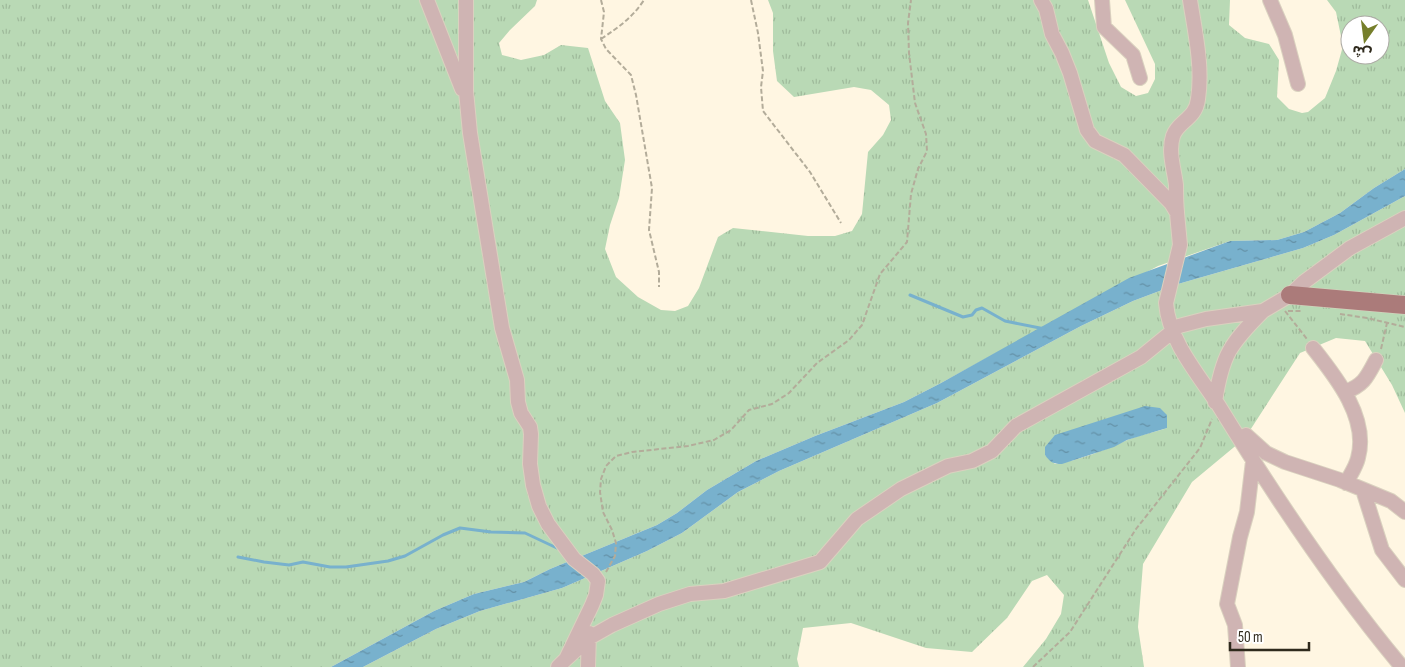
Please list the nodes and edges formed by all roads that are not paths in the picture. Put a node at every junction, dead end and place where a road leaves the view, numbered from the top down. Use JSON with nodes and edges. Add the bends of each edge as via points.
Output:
{"nodes":[{"id":1,"x":427,"y":0,"type":"edge"},
{"id":2,"x":466,"y":0,"type":"edge"},
{"id":3,"x":1041,"y":0,"type":"edge"},
{"id":4,"x":1102,"y":0,"type":"edge"},
{"id":5,"x":1190,"y":0,"type":"edge"},
{"id":6,"x":1270,"y":0,"type":"edge"},
{"id":7,"x":1140,"y":78,"type":"dead end"},
{"id":8,"x":1298,"y":84,"type":"dead end"},
{"id":9,"x":467,"y":104,"type":"junction"},
{"id":10,"x":1177,"y":213,"type":"junction"},
{"id":11,"x":1405,"y":218,"type":"edge"},
{"id":12,"x":1287,"y":303,"type":"junction"},
{"id":13,"x":1405,"y":305,"type":"edge"},
{"id":14,"x":1263,"y":311,"type":"junction"},
{"id":15,"x":1173,"y":331,"type":"junction"},
{"id":16,"x":1313,"y":348,"type":"road end"},
{"id":17,"x":1376,"y":360,"type":"road end"},
{"id":18,"x":1345,"y":392,"type":"junction"},
{"id":19,"x":1215,"y":402,"type":"junction"},
{"id":20,"x":1246,"y":436,"type":"dead end"},
{"id":21,"x":1253,"y":461,"type":"junction"},
{"id":22,"x":1346,"y":483,"type":"junction"},
{"id":23,"x":1363,"y":490,"type":"junction"},
{"id":24,"x":1405,"y":512,"type":"edge"},
{"id":25,"x":1405,"y":580,"type":"edge"},
{"id":26,"x":592,"y":605,"type":"junction"},
{"id":27,"x":589,"y":638,"type":"junction"},
{"id":28,"x":562,"y":663,"type":"edge"},
{"id":29,"x":588,"y":667,"type":"edge"},
{"id":30,"x":1238,"y":667,"type":"edge"},
{"id":31,"x":1402,"y":667,"type":"edge"}],
"edges":[{"from":1,"to":9,"type":"street"},
{"from":2,"to":9,"type":"street"},
{"from":3,"to":10,"type":"street","via":[[1070,73],[1087,130],[1095,142],[1124,155],[1166,197]]},
{"from":4,"to":7,"type":"street","via":[[1104,27],[1133,55]]},
{"from":5,"to":10,"type":"street","via":[[1196,39],[1198,101],[1191,117],[1178,126],[1172,136]]},
{"from":6,"to":8,"type":"street","via":[[1285,35]]},
{"from":9,"to":26,"type":"street","via":[[502,328],[521,413],[530,427],[530,464],[539,506],[548,524],[574,558],[596,577],[598,587]]},
{"from":10,"to":15,"type":"street","via":[[1180,245],[1166,302]]},
{"from":11,"to":12,"type":"street","via":[[1323,267]]},
{"from":12,"to":13,"type":"main road"},
{"from":12,"to":14,"type":"street"},
{"from":14,"to":15,"type":"street","via":[[1206,319],[1179,326]]},
{"from":14,"to":19,"type":"street","via":[[1236,339],[1227,354]]},
{"from":15,"to":19,"type":"street"},
{"from":15,"to":27,"type":"street","via":[[1141,357],[1016,426],[992,451],[948,466],[901,489],[857,519],[820,562],[724,591],[674,599]]},
{"from":16,"to":18,"type":"street"},
{"from":17,"to":18,"type":"street","via":[[1358,387]]},
{"from":18,"to":22,"type":"street","via":[[1359,429],[1358,458]]},
{"from":19,"to":21,"type":"street"},
{"from":20,"to":22,"type":"street","via":[[1266,453],[1285,462]]},
{"from":21,"to":30,"type":"street","via":[[1227,604],[1235,624]]},
{"from":21,"to":31,"type":"street","via":[[1339,588]]},
{"from":22,"to":23,"type":"street"},
{"from":23,"to":24,"type":"street","via":[[1391,501]]},
{"from":23,"to":25,"type":"street","via":[[1382,550]]},
{"from":26,"to":27,"type":"street"},
{"from":26,"to":28,"type":"street"},
{"from":27,"to":28,"type":"street"},
{"from":27,"to":29,"type":"street"}]}
